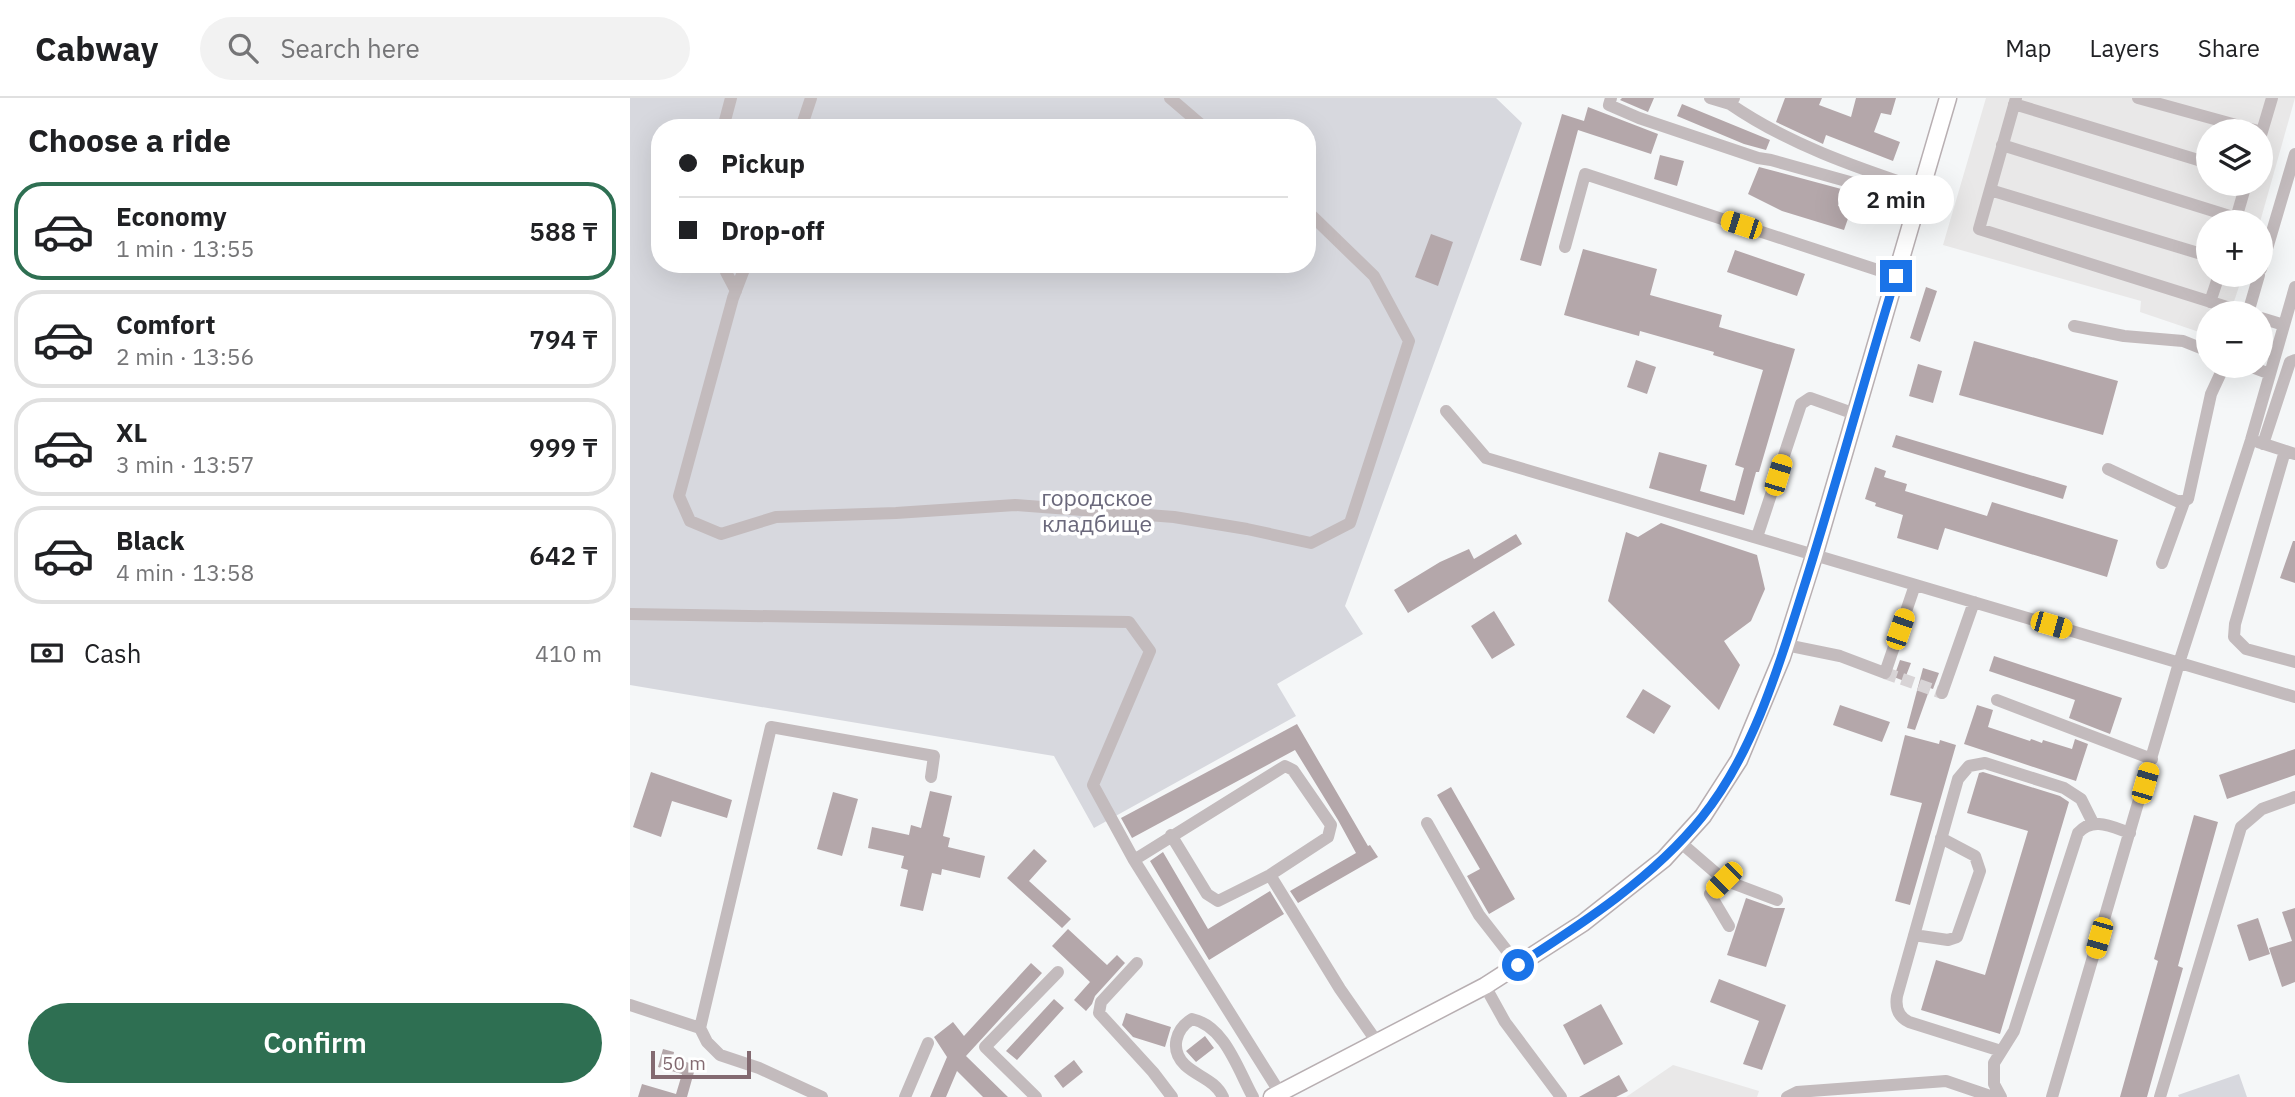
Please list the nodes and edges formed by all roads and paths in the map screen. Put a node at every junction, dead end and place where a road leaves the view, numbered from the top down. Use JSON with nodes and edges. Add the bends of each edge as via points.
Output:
{"nodes":[{"id":1,"x":731,"y":98,"type":"edge"},
{"id":2,"x":811,"y":98,"type":"edge"},
{"id":3,"x":1170,"y":98,"type":"edge"},
{"id":4,"x":1612,"y":98,"type":"edge"},
{"id":5,"x":1710,"y":98,"type":"edge"},
{"id":6,"x":1948,"y":98,"type":"edge"},
{"id":7,"x":2138,"y":98,"type":"edge"},
{"id":8,"x":2272,"y":98,"type":"edge"},
{"id":9,"x":1732,"y":101,"type":"edge"},
{"id":10,"x":2015,"y":101,"type":"edge"},
{"id":11,"x":725,"y":119,"type":"edge"},
{"id":12,"x":804,"y":119,"type":"edge"},
{"id":13,"x":1194,"y":119,"type":"edge"},
{"id":14,"x":2211,"y":119,"type":"edge"},
{"id":15,"x":2265,"y":119,"type":"edge"},
{"id":16,"x":2003,"y":145,"type":"junction"},
{"id":17,"x":2295,"y":154,"type":"edge"},
{"id":18,"x":2196,"y":159,"type":"edge"},
{"id":19,"x":1990,"y":190,"type":"junction"},
{"id":20,"x":1919,"y":195,"type":"junction"},
{"id":21,"x":2204,"y":210,"type":"edge"},
{"id":22,"x":1316,"y":220,"type":"edge"},
{"id":23,"x":2273,"y":228,"type":"edge"},
{"id":24,"x":1565,"y":247,"type":"dead end"},
{"id":25,"x":2196,"y":252,"type":"edge"},
{"id":26,"x":727,"y":273,"type":"edge"},
{"id":27,"x":743,"y":273,"type":"edge"},
{"id":28,"x":1896,"y":276,"type":"junction"},
{"id":29,"x":2295,"y":287,"type":"edge"},
{"id":30,"x":736,"y":291,"type":"junction"},
{"id":31,"x":2207,"y":301,"type":"edge"},
{"id":32,"x":2273,"y":322,"type":"edge"},
{"id":33,"x":2284,"y":325,"type":"junction"},
{"id":34,"x":2074,"y":326,"type":"dead end"},
{"id":35,"x":2196,"y":346,"type":"edge"},
{"id":36,"x":2295,"y":360,"type":"edge"},
{"id":37,"x":2273,"y":364,"type":"edge"},
{"id":38,"x":2218,"y":378,"type":"edge"},
{"id":39,"x":2269,"y":378,"type":"edge"},
{"id":40,"x":1446,"y":411,"type":"dead end"},
{"id":41,"x":1854,"y":414,"type":"junction"},
{"id":42,"x":2257,"y":442,"type":"junction"},
{"id":43,"x":2290,"y":452,"type":"edge"},
{"id":44,"x":2108,"y":469,"type":"dead end"},
{"id":45,"x":2184,"y":502,"type":"junction"},
{"id":46,"x":1757,"y":537,"type":"junction"},
{"id":47,"x":1814,"y":556,"type":"junction"},
{"id":48,"x":2162,"y":563,"type":"dead end"},
{"id":49,"x":1915,"y":585,"type":"junction"},
{"id":50,"x":1974,"y":602,"type":"junction"},
{"id":51,"x":630,"y":614,"type":"edge"},
{"id":52,"x":1786,"y":645,"type":"junction"},
{"id":53,"x":2295,"y":662,"type":"edge"},
{"id":54,"x":2179,"y":663,"type":"junction"},
{"id":55,"x":1942,"y":693,"type":"dead end"},
{"id":56,"x":2295,"y":697,"type":"edge"},
{"id":57,"x":1997,"y":700,"type":"dead end"},
{"id":58,"x":2152,"y":759,"type":"junction"},
{"id":59,"x":930,"y":777,"type":"dead end"},
{"id":60,"x":2295,"y":797,"type":"edge"},
{"id":61,"x":1427,"y":823,"type":"dead end"},
{"id":62,"x":2093,"y":823,"type":"junction"},
{"id":63,"x":2130,"y":833,"type":"junction"},
{"id":64,"x":1171,"y":835,"type":"junction"},
{"id":65,"x":1941,"y":838,"type":"junction"},
{"id":66,"x":1680,"y":842,"type":"junction"},
{"id":67,"x":1134,"y":860,"type":"junction"},
{"id":68,"x":1270,"y":875,"type":"junction"},
{"id":69,"x":1724,"y":880,"type":"junction"},
{"id":70,"x":1777,"y":900,"type":"dead end"},
{"id":71,"x":1729,"y":926,"type":"dead end"},
{"id":72,"x":1914,"y":935,"type":"junction"},
{"id":73,"x":1137,"y":963,"type":"dead end"},
{"id":74,"x":1518,"y":965,"type":"junction"},
{"id":75,"x":1058,"y":971,"type":"dead end"},
{"id":76,"x":1485,"y":986,"type":"junction"},
{"id":77,"x":630,"y":1005,"type":"edge"},
{"id":78,"x":700,"y":1028,"type":"junction"},
{"id":79,"x":1377,"y":1042,"type":"junction"},
{"id":80,"x":928,"y":1043,"type":"dead end"},
{"id":81,"x":2001,"y":1051,"type":"junction"},
{"id":82,"x":1276,"y":1095,"type":"edge"},
{"id":83,"x":2055,"y":1096,"type":"edge"},
{"id":84,"x":822,"y":1097,"type":"edge"},
{"id":85,"x":905,"y":1097,"type":"edge"},
{"id":86,"x":1036,"y":1097,"type":"edge"},
{"id":87,"x":1172,"y":1097,"type":"edge"},
{"id":88,"x":1223,"y":1097,"type":"edge"},
{"id":89,"x":1253,"y":1097,"type":"edge"},
{"id":90,"x":1561,"y":1097,"type":"edge"},
{"id":91,"x":1787,"y":1097,"type":"edge"},
{"id":92,"x":1993,"y":1097,"type":"edge"},
{"id":93,"x":2001,"y":1097,"type":"edge"},
{"id":94,"x":2160,"y":1097,"type":"edge"}],
"edges":[{"from":1,"to":11,"type":"street"},
{"from":2,"to":12,"type":"street"},
{"from":3,"to":13,"type":"street"},
{"from":4,"to":20,"type":"street","via":[[1609,105],[1639,118],[1745,154]]},
{"from":5,"to":9,"type":"street"},
{"from":6,"to":20,"type":"main road"},
{"from":7,"to":14,"type":"street"},
{"from":8,"to":15,"type":"street"},
{"from":9,"to":20,"type":"street","via":[[1790,140]]},
{"from":10,"to":16,"type":"street"},
{"from":10,"to":18,"type":"street"},
{"from":16,"to":19,"type":"street"},
{"from":16,"to":21,"type":"street"},
{"from":17,"to":23,"type":"street"},
{"from":19,"to":25,"type":"street"},
{"from":19,"to":31,"type":"street","via":[[1979,229]]},
{"from":20,"to":28,"type":"main road"},
{"from":22,"to":30,"type":"street","via":[[1374,276],[1409,341],[1350,523],[1311,543],[1174,517],[1015,505],[776,517],[721,534],[690,521],[679,496]]},
{"from":24,"to":28,"type":"street","via":[[1585,174]]},
{"from":26,"to":30,"type":"street"},
{"from":27,"to":30,"type":"street"},
{"from":28,"to":41,"type":"main road"},
{"from":29,"to":33,"type":"street"},
{"from":32,"to":33,"type":"street"},
{"from":33,"to":37,"type":"street"},
{"from":34,"to":35,"type":"street"},
{"from":36,"to":42,"type":"street","via":[[2290,362]]},
{"from":38,"to":45,"type":"street"},
{"from":39,"to":42,"type":"street"},
{"from":40,"to":46,"type":"street","via":[[1486,458]]},
{"from":41,"to":46,"type":"street","via":[[1810,398],[1801,404]]},
{"from":41,"to":47,"type":"main road"},
{"from":42,"to":43,"type":"street"},
{"from":42,"to":54,"type":"street"},
{"from":43,"to":53,"type":"street","via":[[2234,637],[2246,649]]},
{"from":44,"to":45,"type":"street"},
{"from":45,"to":48,"type":"street"},
{"from":46,"to":47,"type":"street"},
{"from":47,"to":49,"type":"street"},
{"from":47,"to":52,"type":"main road"},
{"from":49,"to":50,"type":"street"},
{"from":49,"to":52,"type":"street","via":[[1885,673],[1840,656]]},
{"from":50,"to":54,"type":"street"},
{"from":50,"to":55,"type":"street"},
{"from":51,"to":67,"type":"street","via":[[1129,622],[1150,652],[1093,785]]},
{"from":52,"to":66,"type":"main road","via":[[1739,760]]},
{"from":54,"to":56,"type":"street"},
{"from":54,"to":58,"type":"street"},
{"from":57,"to":58,"type":"street"},
{"from":58,"to":63,"type":"street"},
{"from":59,"to":78,"type":"street","via":[[934,756],[771,727]]},
{"from":60,"to":94,"type":"street","via":[[2262,809],[2241,827]]},
{"from":61,"to":74,"type":"street","via":[[1479,915]]},
{"from":62,"to":63,"type":"street"},
{"from":62,"to":65,"type":"street","via":[[2081,799],[2070,790],[1978,763],[1958,779]]},
{"from":62,"to":81,"type":"street","via":[[2078,832],[2014,1031]]},
{"from":63,"to":83,"type":"street"},
{"from":64,"to":67,"type":"street"},
{"from":64,"to":68,"type":"street","via":[[1208,894],[1218,901]]},
{"from":64,"to":68,"type":"street","via":[[1285,766],[1293,770],[1331,825],[1328,837]]},
{"from":65,"to":72,"type":"street"},
{"from":65,"to":72,"type":"street","via":[[1975,856],[1980,871],[1957,937]]},
{"from":66,"to":69,"type":"street"},
{"from":66,"to":74,"type":"main road","via":[[1583,923]]},
{"from":67,"to":82,"type":"street"},
{"from":68,"to":79,"type":"street"},
{"from":69,"to":70,"type":"street"},
{"from":69,"to":71,"type":"street","via":[[1710,894]]},
{"from":72,"to":81,"type":"street","via":[[1896,1001],[1900,1016]]},
{"from":73,"to":87,"type":"street","via":[[1101,1002],[1100,1013]]},
{"from":74,"to":76,"type":"main road"},
{"from":75,"to":86,"type":"street","via":[[985,1047]]},
{"from":76,"to":79,"type":"main road"},
{"from":76,"to":90,"type":"street","via":[[1505,1022]]},
{"from":77,"to":78,"type":"street"},
{"from":78,"to":84,"type":"street","via":[[720,1055]]},
{"from":79,"to":82,"type":"main road"},
{"from":80,"to":85,"type":"street"},
{"from":81,"to":93,"type":"street","via":[[1992,1076]]},
{"from":88,"to":89,"type":"street","via":[[1205,1076],[1185,1064],[1176,1049],[1181,1026],[1192,1018],[1205,1021],[1219,1034]]},
{"from":91,"to":92,"type":"street","via":[[1797,1092],[1946,1081]]}]}
